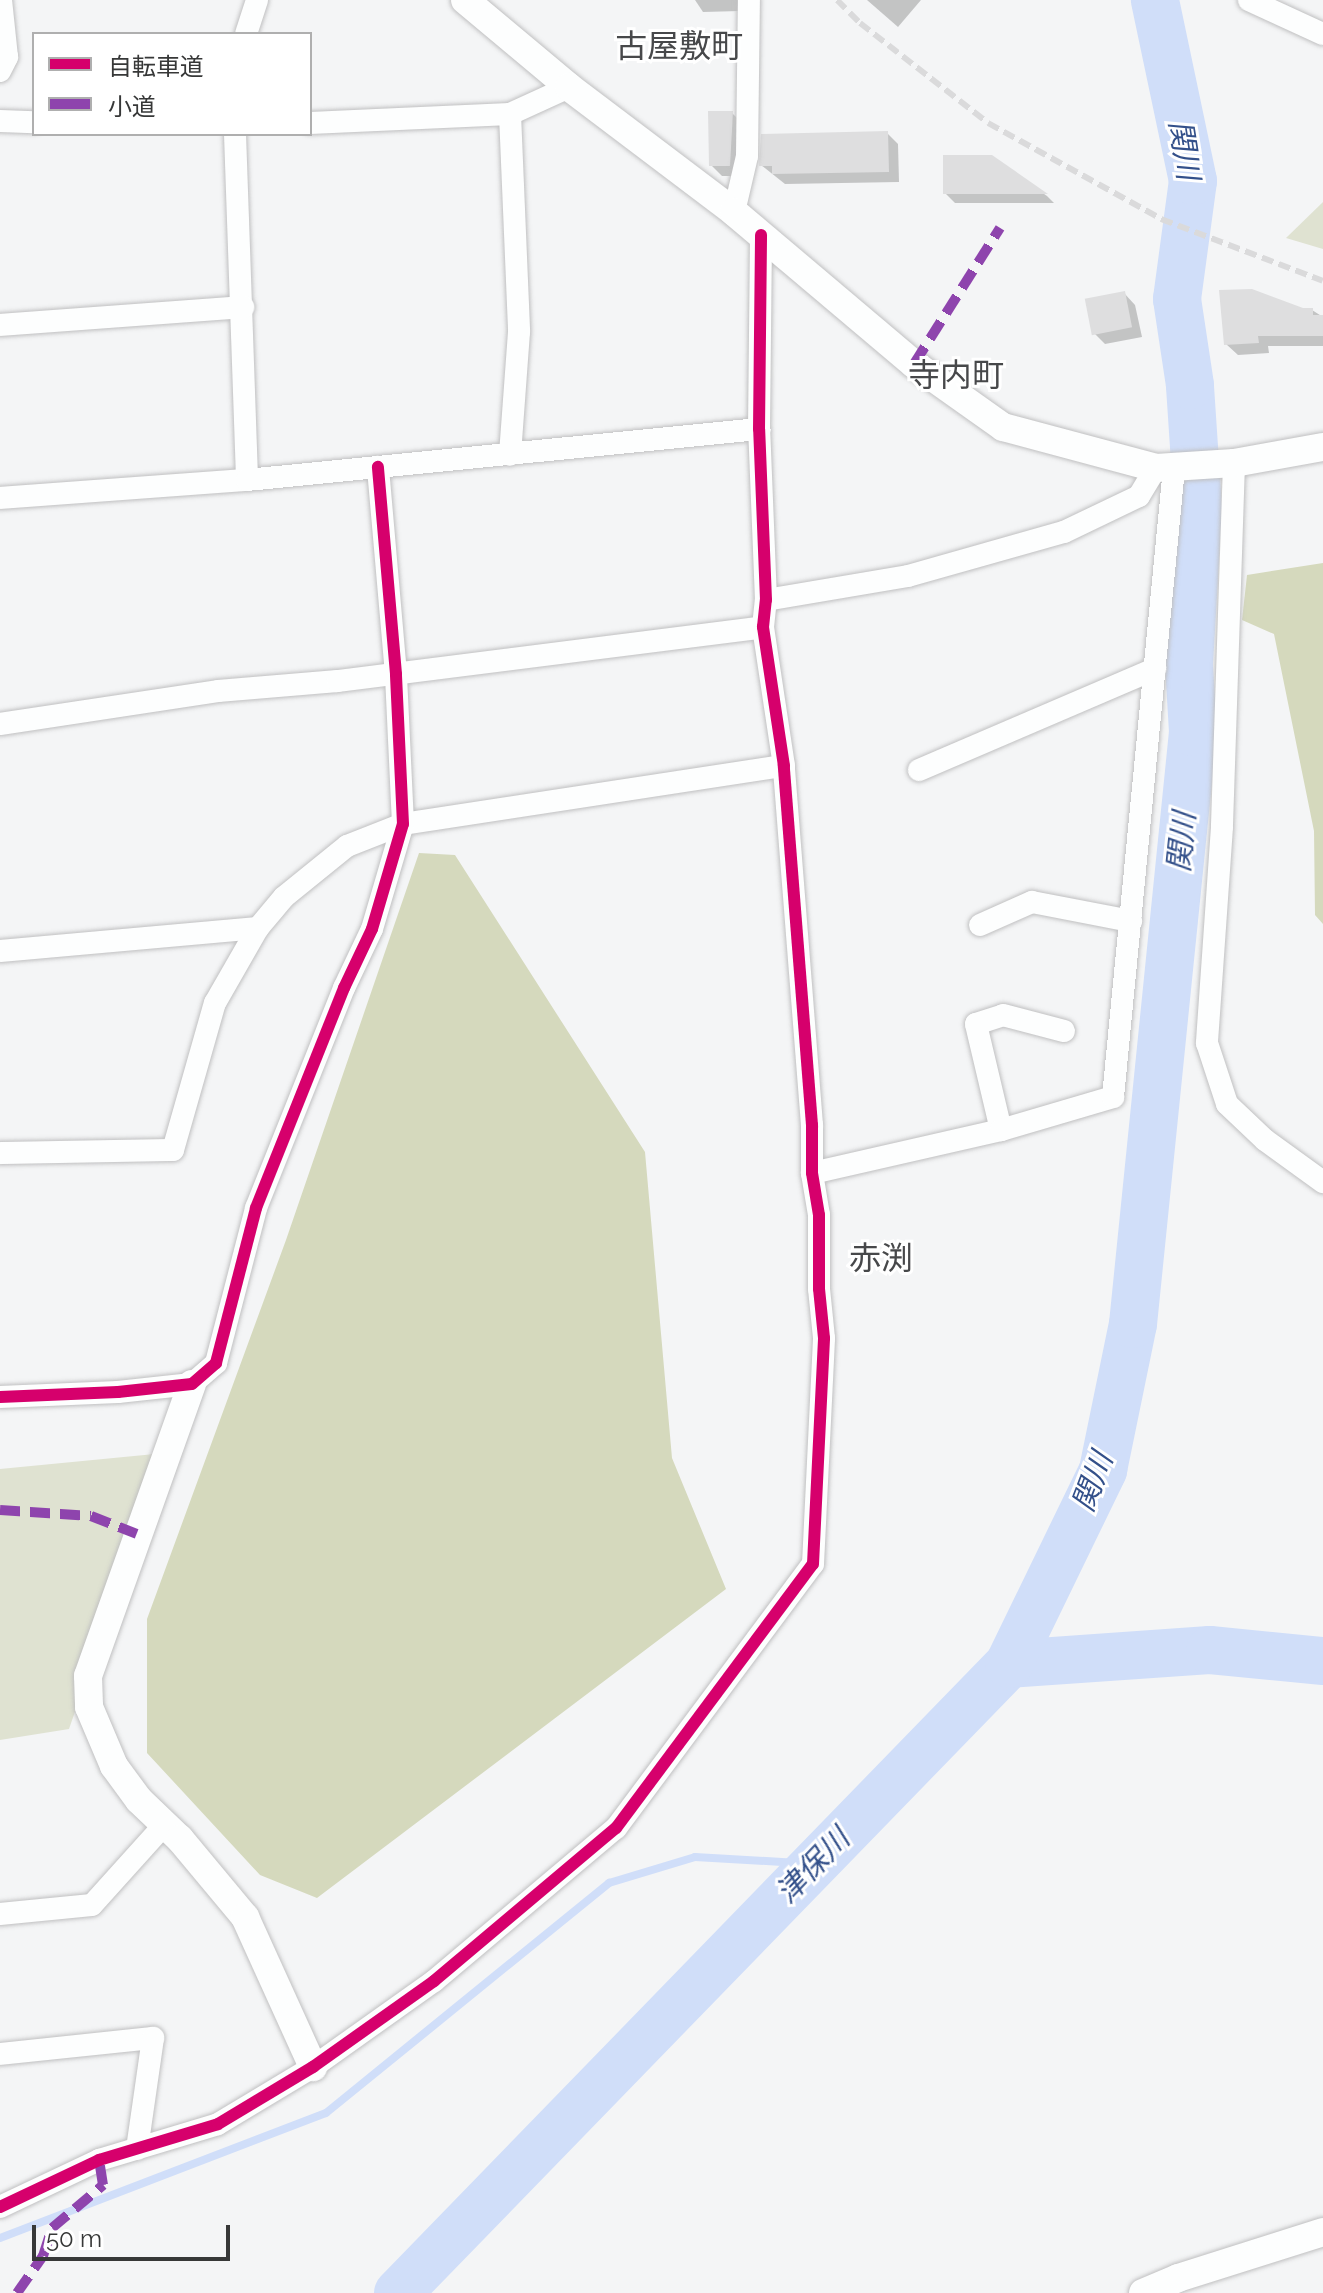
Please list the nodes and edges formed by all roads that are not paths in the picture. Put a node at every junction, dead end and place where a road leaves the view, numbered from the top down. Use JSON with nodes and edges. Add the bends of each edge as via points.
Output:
{"nodes":[{"id":1,"x":1,"y":0,"type":"edge"},
{"id":2,"x":257,"y":0,"type":"edge"},
{"id":3,"x":465,"y":0,"type":"edge"},
{"id":4,"x":749,"y":0,"type":"edge"},
{"id":5,"x":1249,"y":0,"type":"edge"},
{"id":6,"x":247,"y":32,"type":"edge"},
{"id":7,"x":1323,"y":34,"type":"edge"},
{"id":8,"x":0,"y":71,"type":"edge"},
{"id":9,"x":569,"y":87,"type":"junction"},
{"id":10,"x":510,"y":114,"type":"junction"},
{"id":11,"x":0,"y":121,"type":"edge"},
{"id":12,"x":32,"y":122,"type":"edge"},
{"id":13,"x":312,"y":123,"type":"edge"},
{"id":14,"x":235,"y":136,"type":"edge"},
{"id":15,"x":734,"y":212,"type":"junction"},
{"id":16,"x":761,"y":235,"type":"junction"},
{"id":17,"x":243,"y":307,"type":"junction"},
{"id":18,"x":0,"y":325,"type":"edge"},
{"id":19,"x":759,"y":429,"type":"junction"},
{"id":20,"x":1323,"y":447,"type":"edge"},
{"id":21,"x":510,"y":455,"type":"junction"},
{"id":22,"x":1234,"y":463,"type":"junction"},
{"id":23,"x":378,"y":467,"type":"junction"},
{"id":24,"x":1165,"y":468,"type":"junction"},
{"id":25,"x":247,"y":480,"type":"junction"},
{"id":26,"x":0,"y":498,"type":"edge"},
{"id":27,"x":766,"y":600,"type":"junction"},
{"id":28,"x":763,"y":627,"type":"junction"},
{"id":29,"x":1155,"y":669,"type":"junction"},
{"id":30,"x":396,"y":674,"type":"junction"},
{"id":31,"x":0,"y":724,"type":"edge"},
{"id":32,"x":784,"y":766,"type":"junction"},
{"id":33,"x":919,"y":770,"type":"dead end"},
{"id":34,"x":403,"y":824,"type":"junction"},
{"id":35,"x":1131,"y":921,"type":"junction"},
{"id":36,"x":980,"y":925,"type":"dead end"},
{"id":37,"x":258,"y":928,"type":"junction"},
{"id":38,"x":0,"y":951,"type":"edge"},
{"id":39,"x":1064,"y":1031,"type":"dead end"},
{"id":40,"x":1001,"y":1130,"type":"junction"},
{"id":41,"x":0,"y":1153,"type":"edge"},
{"id":42,"x":812,"y":1173,"type":"junction"},
{"id":43,"x":1323,"y":1182,"type":"edge"},
{"id":44,"x":192,"y":1384,"type":"junction"},
{"id":45,"x":0,"y":1397,"type":"edge"},
{"id":46,"x":165,"y":1824,"type":"junction"},
{"id":47,"x":0,"y":1914,"type":"edge"},
{"id":48,"x":0,"y":2054,"type":"edge"},
{"id":49,"x":313,"y":2067,"type":"junction"},
{"id":50,"x":137,"y":2149,"type":"junction"},
{"id":51,"x":0,"y":2207,"type":"edge"},
{"id":52,"x":1323,"y":2232,"type":"edge"},
{"id":53,"x":1143,"y":2293,"type":"edge"}],
"edges":[{"from":1,"to":8,"type":"street","via":[[7,57]]},
{"from":2,"to":6,"type":"street"},
{"from":3,"to":9,"type":"street"},
{"from":4,"to":15,"type":"street","via":[[747,156]]},
{"from":5,"to":7,"type":"street"},
{"from":9,"to":10,"type":"street"},
{"from":9,"to":15,"type":"street"},
{"from":10,"to":13,"type":"street"},
{"from":10,"to":21,"type":"street","via":[[519,332]]},
{"from":11,"to":12,"type":"street"},
{"from":14,"to":17,"type":"street"},
{"from":15,"to":16,"type":"street"},
{"from":16,"to":19,"type":"street"},
{"from":16,"to":24,"type":"street","via":[[914,364],[1003,427]]},
{"from":17,"to":18,"type":"street"},
{"from":17,"to":25,"type":"street"},
{"from":19,"to":21,"type":"street"},
{"from":19,"to":27,"type":"street"},
{"from":20,"to":22,"type":"street"},
{"from":21,"to":23,"type":"street"},
{"from":22,"to":24,"type":"street"},
{"from":22,"to":43,"type":"street","via":[[1222,827],[1207,1043],[1227,1104]]},
{"from":23,"to":25,"type":"street"},
{"from":23,"to":30,"type":"street"},
{"from":24,"to":27,"type":"street","via":[[1139,496],[1064,532],[908,576]]},
{"from":24,"to":29,"type":"street"},
{"from":25,"to":26,"type":"street"},
{"from":27,"to":28,"type":"street"},
{"from":28,"to":30,"type":"street"},
{"from":28,"to":32,"type":"street"},
{"from":29,"to":33,"type":"street"},
{"from":29,"to":35,"type":"street"},
{"from":30,"to":31,"type":"street","via":[[218,691]]},
{"from":30,"to":34,"type":"street"},
{"from":32,"to":34,"type":"street"},
{"from":32,"to":42,"type":"street"},
{"from":34,"to":37,"type":"street","via":[[347,846],[284,897]]},
{"from":34,"to":44,"type":"street","via":[[372,929],[256,1208],[216,1363]]},
{"from":35,"to":36,"type":"street","via":[[1032,902]]},
{"from":35,"to":40,"type":"street","via":[[1113,1097]]},
{"from":37,"to":38,"type":"street"},
{"from":37,"to":41,"type":"street","via":[[215,1003],[173,1150]]},
{"from":39,"to":40,"type":"street","via":[[1003,1015],[976,1024]]},
{"from":40,"to":42,"type":"street"},
{"from":42,"to":49,"type":"street","via":[[824,1338],[813,1564],[616,1828],[434,1981]]},
{"from":44,"to":45,"type":"street"},
{"from":44,"to":46,"type":"street","via":[[88,1676],[89,1707],[114,1766]]},
{"from":46,"to":47,"type":"street","via":[[92,1905]]},
{"from":46,"to":49,"type":"street","via":[[245,1917]]},
{"from":48,"to":50,"type":"street","via":[[153,2038]]},
{"from":49,"to":50,"type":"street","via":[[218,2124]]},
{"from":50,"to":51,"type":"street","via":[[99,2160]]},
{"from":52,"to":53,"type":"street"}]}
